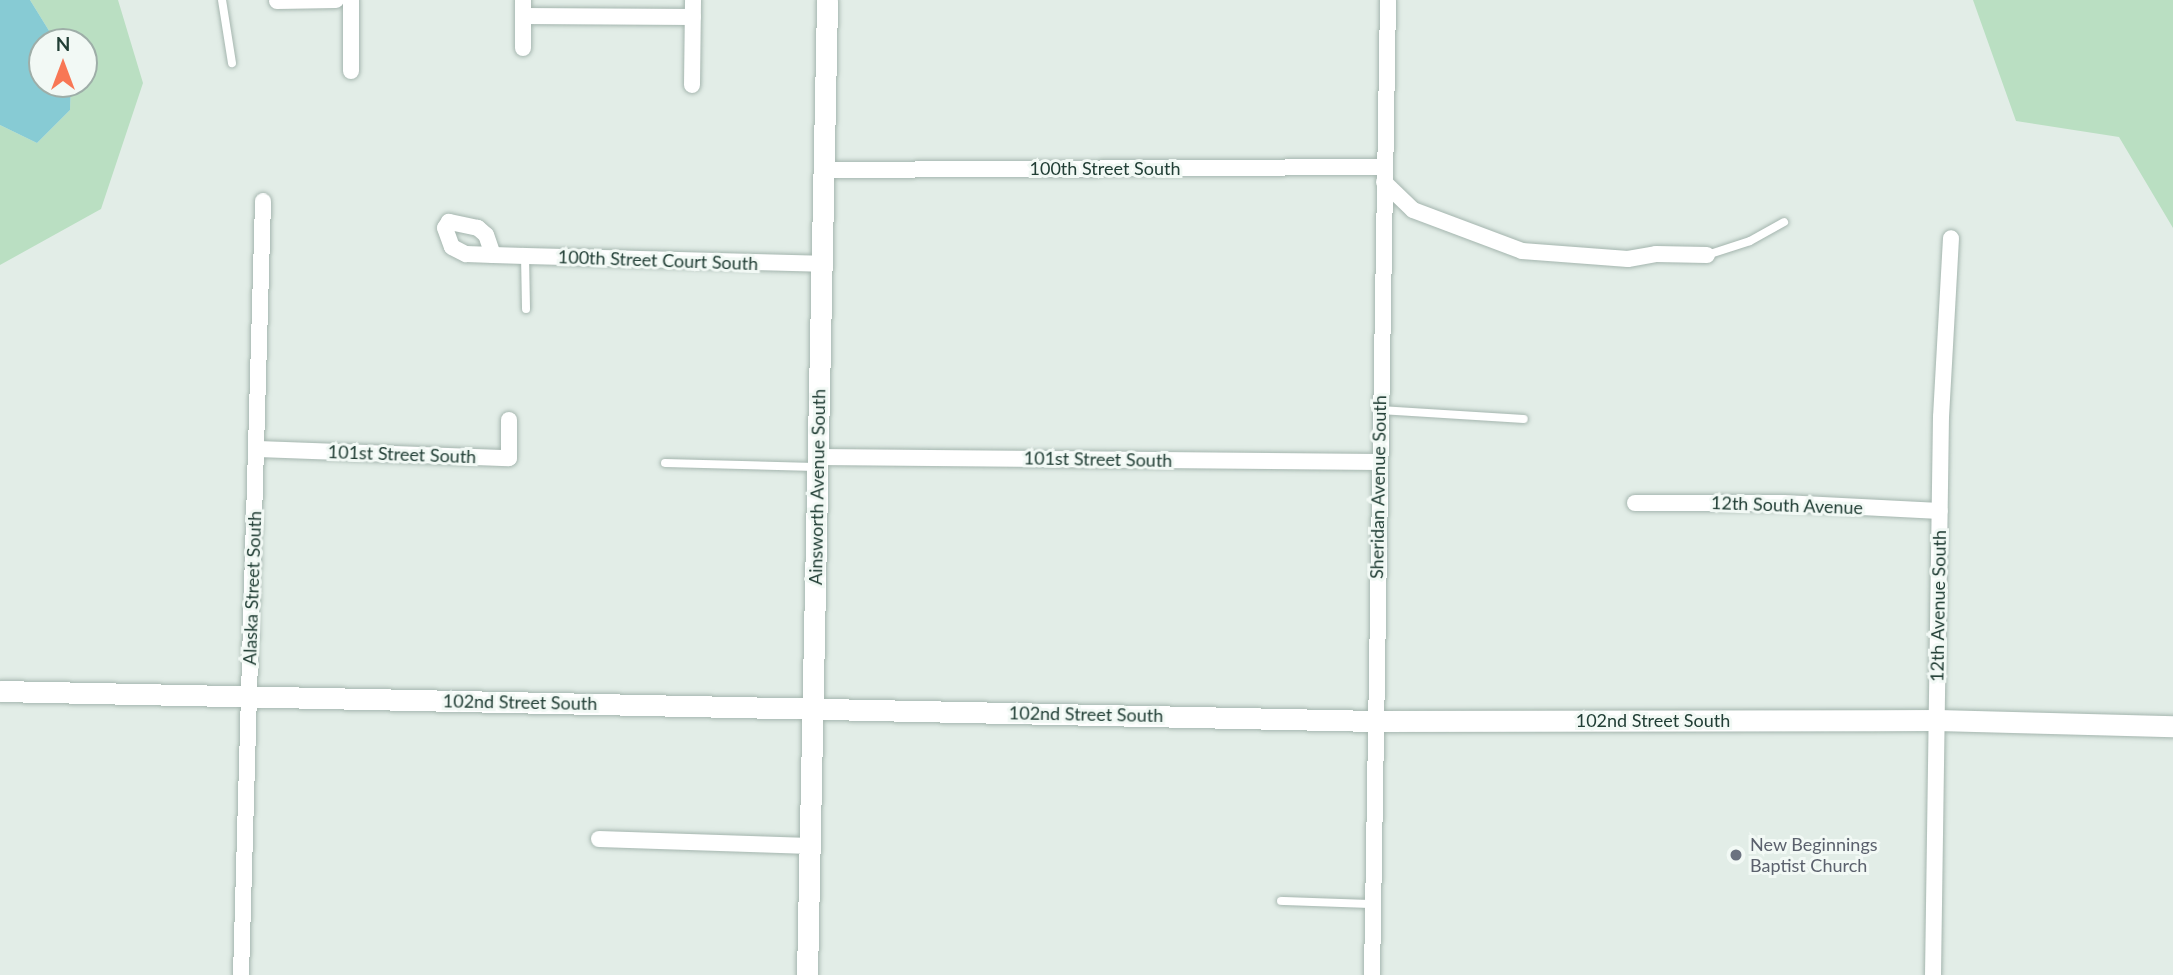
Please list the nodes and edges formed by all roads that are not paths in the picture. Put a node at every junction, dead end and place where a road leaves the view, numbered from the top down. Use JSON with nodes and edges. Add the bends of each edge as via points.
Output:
{"nodes":[{"id":1,"x":222,"y":0,"type":"edge"},
{"id":2,"x":336,"y":0,"type":"edge"},
{"id":3,"x":351,"y":0,"type":"edge"},
{"id":4,"x":827,"y":0,"type":"edge"},
{"id":5,"x":1388,"y":0,"type":"edge"},
{"id":6,"x":277,"y":1,"type":"edge"},
{"id":7,"x":523,"y":8,"type":"edge"},
{"id":8,"x":693,"y":8,"type":"edge"},
{"id":9,"x":523,"y":48,"type":"dead end"},
{"id":10,"x":232,"y":63,"type":"dead end"},
{"id":11,"x":351,"y":71,"type":"dead end"},
{"id":12,"x":692,"y":85,"type":"dead end"},
{"id":13,"x":825,"y":170,"type":"junction"},
{"id":14,"x":1385,"y":174,"type":"junction"},
{"id":15,"x":263,"y":201,"type":"dead end"},
{"id":16,"x":1784,"y":222,"type":"dead end"},
{"id":17,"x":1951,"y":237,"type":"dead end"},
{"id":18,"x":494,"y":255,"type":"dead end"},
{"id":19,"x":1707,"y":255,"type":"joint"},
{"id":20,"x":525,"y":256,"type":"junction"},
{"id":21,"x":822,"y":264,"type":"junction"},
{"id":22,"x":526,"y":309,"type":"dead end"},
{"id":23,"x":1380,"y":411,"type":"junction"},
{"id":24,"x":1524,"y":419,"type":"dead end"},
{"id":25,"x":509,"y":420,"type":"dead end"},
{"id":26,"x":258,"y":449,"type":"junction"},
{"id":27,"x":818,"y":462,"type":"junction"},
{"id":28,"x":1379,"y":462,"type":"junction"},
{"id":29,"x":665,"y":463,"type":"dead end"},
{"id":30,"x":1634,"y":503,"type":"dead end"},
{"id":31,"x":1940,"y":511,"type":"junction"},
{"id":32,"x":0,"y":691,"type":"edge"},
{"id":33,"x":248,"y":696,"type":"junction"},
{"id":34,"x":812,"y":708,"type":"junction"},
{"id":35,"x":1937,"y":720,"type":"junction"},
{"id":36,"x":1375,"y":721,"type":"junction"},
{"id":37,"x":2173,"y":726,"type":"edge"},
{"id":38,"x":599,"y":839,"type":"dead end"},
{"id":39,"x":810,"y":846,"type":"junction"},
{"id":40,"x":1281,"y":901,"type":"dead end"},
{"id":41,"x":1373,"y":904,"type":"junction"},
{"id":42,"x":241,"y":975,"type":"edge"},
{"id":43,"x":807,"y":975,"type":"edge"},
{"id":44,"x":1372,"y":975,"type":"edge"},
{"id":45,"x":1933,"y":975,"type":"edge"}],
"edges":[{"from":1,"to":10,"type":"lane"},
{"from":2,"to":6,"type":"street"},
{"from":3,"to":11,"type":"street"},
{"from":4,"to":13,"type":"street","name":"Ainsworth Avenue South"},
{"from":5,"to":14,"type":"street","name":"Sheridan Avenue South"},
{"from":7,"to":8,"type":"street"},
{"from":7,"to":9,"type":"street"},
{"from":8,"to":12,"type":"street"},
{"from":13,"to":14,"type":"street","name":"100th Street South"},
{"from":13,"to":21,"type":"street","name":"Ainsworth Avenue South"},
{"from":14,"to":19,"type":"street","via":[[1413,210],[1522,251],[1628,259],[1656,254]]},
{"from":14,"to":23,"type":"street","name":"Sheridan Avenue South"},
{"from":15,"to":26,"type":"street","name":"Alaska Street South"},
{"from":16,"to":19,"type":"lane","via":[[1750,241]]},
{"from":17,"to":31,"type":"street","name":"12th Avenue South"},
{"from":18,"to":20,"type":"street","name":"100th Street Court South"},
{"from":20,"to":21,"type":"street","name":"100th Street Court South"},
{"from":20,"to":22,"type":"lane"},
{"from":21,"to":27,"type":"street","name":"Ainsworth Avenue South"},
{"from":23,"to":24,"type":"lane"},
{"from":23,"to":28,"type":"street","name":"Sheridan Avenue South"},
{"from":25,"to":26,"type":"street","name":"101st Street South","via":[[509,458]]},
{"from":26,"to":33,"type":"street","name":"Alaska Street South"},
{"from":27,"to":28,"type":"street","name":"101st Street South"},
{"from":27,"to":29,"type":"lane"},
{"from":27,"to":34,"type":"street","name":"Ainsworth Avenue South"},
{"from":28,"to":36,"type":"street","name":"Sheridan Avenue South"},
{"from":30,"to":31,"type":"street","name":"12th South Avenue","via":[[1783,503]]},
{"from":31,"to":35,"type":"street","name":"12th Avenue South"},
{"from":32,"to":33,"type":"street","name":"102nd Street South"},
{"from":33,"to":34,"type":"street","name":"102nd Street South"},
{"from":33,"to":42,"type":"street","name":"Alaska Street South"},
{"from":34,"to":36,"type":"street","name":"102nd Street South"},
{"from":34,"to":39,"type":"street","name":"Ainsworth Avenue South"},
{"from":35,"to":36,"type":"street","name":"102nd Street South"},
{"from":35,"to":37,"type":"street","name":"102nd Street South"},
{"from":35,"to":45,"type":"street","name":"12th Avenue South"},
{"from":36,"to":41,"type":"street","name":"Sheridan Avenue South"},
{"from":38,"to":39,"type":"street"},
{"from":39,"to":43,"type":"street","name":"Ainsworth Avenue South"},
{"from":40,"to":41,"type":"lane"},
{"from":41,"to":44,"type":"street","name":"Sheridan Avenue South"}]}
